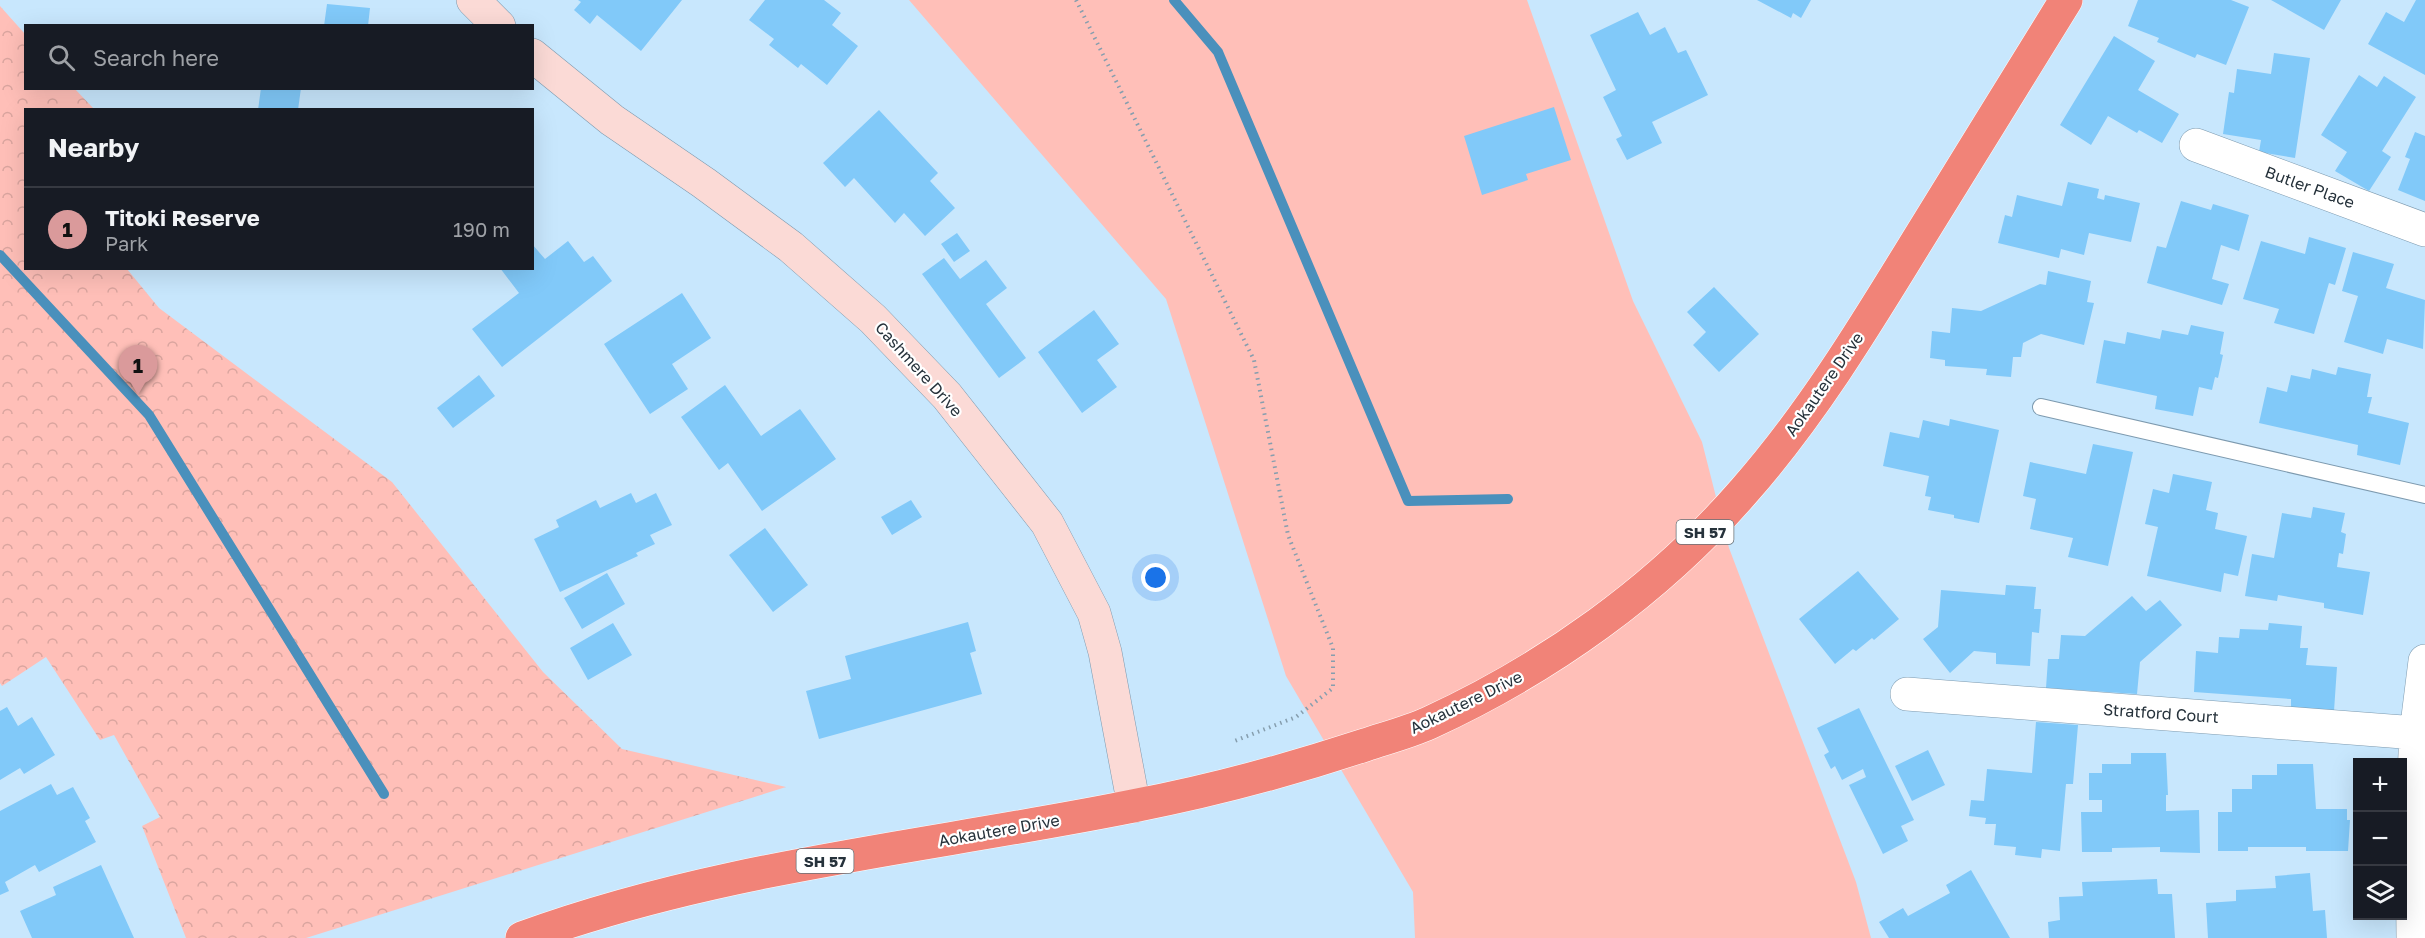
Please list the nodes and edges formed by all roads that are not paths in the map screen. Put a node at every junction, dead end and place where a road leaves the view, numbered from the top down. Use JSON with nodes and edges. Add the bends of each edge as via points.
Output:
{"nodes":[{"id":1,"x":473,"y":0,"type":"edge"},
{"id":2,"x":2066,"y":0,"type":"edge"},
{"id":3,"x":497,"y":24,"type":"edge"},
{"id":4,"x":534,"y":57,"type":"edge"},
{"id":5,"x":2196,"y":145,"type":"dead end"},
{"id":6,"x":2425,"y":230,"type":"edge"},
{"id":7,"x":2041,"y":407,"type":"dead end"},
{"id":8,"x":2425,"y":495,"type":"edge"},
{"id":9,"x":2425,"y":661,"type":"edge"},
{"id":10,"x":1907,"y":694,"type":"dead end"},
{"id":11,"x":2416,"y":733,"type":"junction"},
{"id":12,"x":1134,"y":806,"type":"junction"},
{"id":13,"x":522,"y":938,"type":"edge"},
{"id":14,"x":2413,"y":938,"type":"edge"}],
"edges":[{"from":1,"to":3,"type":"street"},
{"from":2,"to":12,"type":"highway","name":"Aokautere Drive","number":"SH 57","via":[[1845,358],[1792,432],[1701,537],[1624,605],[1537,667],[1426,725],[1242,781]]},
{"from":4,"to":12,"type":"street","name":"Cashmere Drive","via":[[612,120],[791,247],[873,319],[946,396],[1014,480],[1047,523],[1094,613],[1106,652]]},
{"from":5,"to":6,"type":"street","name":"Butler Place"},
{"from":7,"to":8,"type":"lane"},
{"from":9,"to":11,"type":"street"},
{"from":10,"to":11,"type":"street","name":"Stratford Court"},
{"from":11,"to":14,"type":"street"},
{"from":12,"to":13,"type":"highway","name":"Aokautere Drive","number":"SH 57","via":[[671,892],[570,920]]}]}
